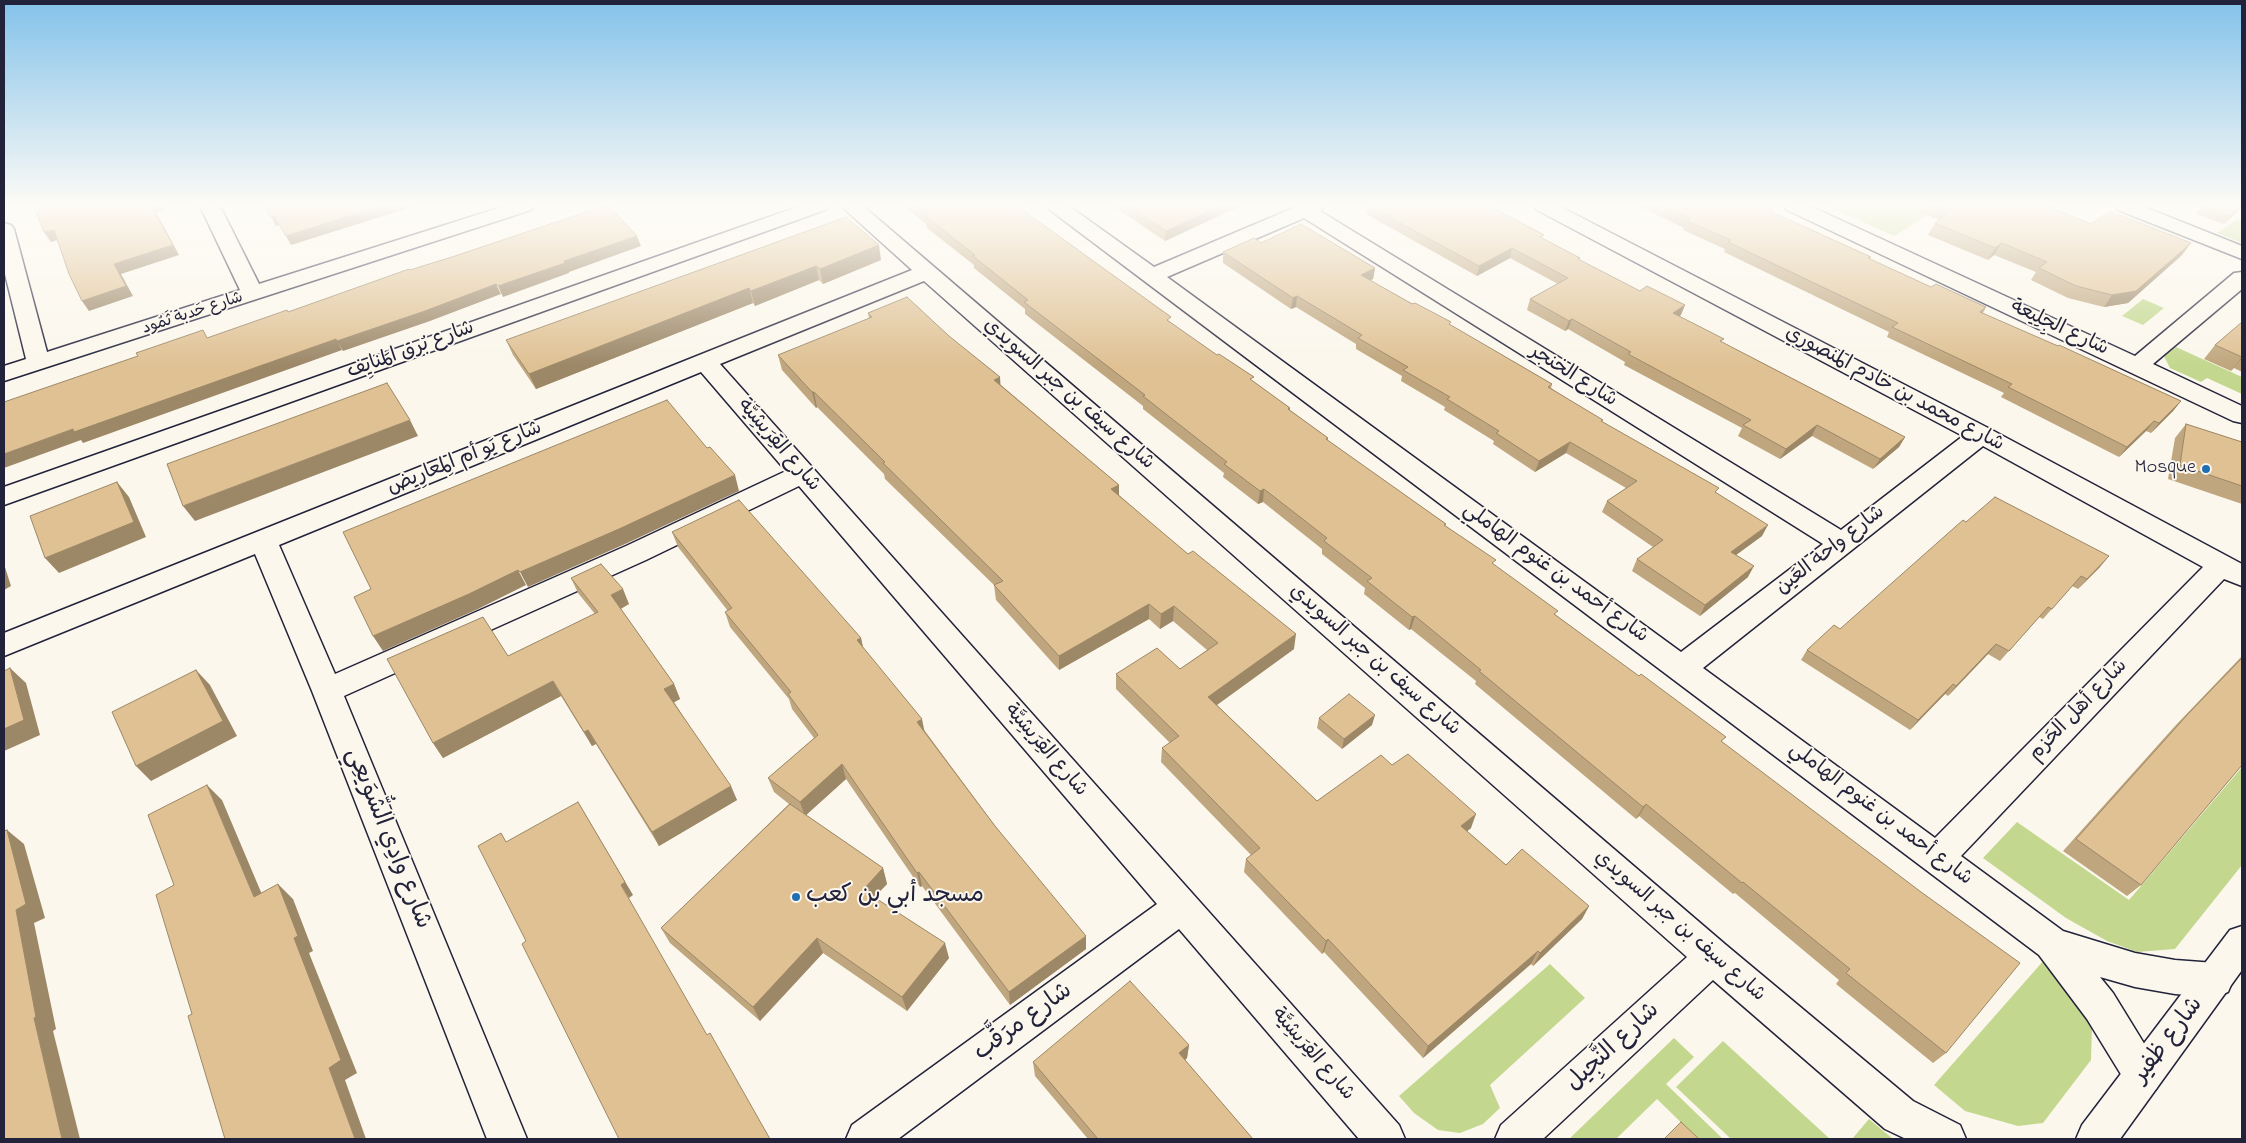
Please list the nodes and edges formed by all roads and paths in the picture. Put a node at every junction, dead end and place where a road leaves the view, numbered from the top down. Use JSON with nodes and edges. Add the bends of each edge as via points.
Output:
{"nodes":[{"id":1,"x":12,"y":259,"type":"edge"},
{"id":2,"x":238,"y":259,"type":"edge"},
{"id":3,"x":360,"y":259,"type":"edge"},
{"id":4,"x":668,"y":259,"type":"edge"},
{"id":5,"x":912,"y":259,"type":"edge"},
{"id":6,"x":1129,"y":259,"type":"edge"},
{"id":7,"x":1191,"y":259,"type":"edge"},
{"id":8,"x":1392,"y":259,"type":"edge"},
{"id":9,"x":1646,"y":259,"type":"edge"},
{"id":10,"x":1908,"y":259,"type":"edge"},
{"id":11,"x":927,"y":272,"type":"junction"},
{"id":12,"x":1152,"y":276,"type":"junction"},
{"id":13,"x":2242,"y":278,"type":"edge"},
{"id":14,"x":253,"y":294,"type":"junction"},
{"id":15,"x":706,"y":362,"type":"junction"},
{"id":16,"x":38,"y":363,"type":"junction"},
{"id":17,"x":2137,"y":366,"type":"junction"},
{"id":18,"x":4,"y":374,"type":"edge"},
{"id":19,"x":2242,"y":415,"type":"edge"},
{"id":20,"x":1981,"y":435,"type":"junction"},
{"id":21,"x":803,"y":474,"type":"junction"},
{"id":22,"x":4,"y":496,"type":"edge"},
{"id":23,"x":263,"y":540,"type":"junction"},
{"id":24,"x":1842,"y":543,"type":"junction"},
{"id":25,"x":2232,"y":570,"type":"edge"},
{"id":26,"x":4,"y":644,"type":"edge"},
{"id":27,"x":1682,"y":668,"type":"junction"},
{"id":28,"x":328,"y":691,"type":"junction"},
{"id":29,"x":1937,"y":858,"type":"junction"},
{"id":30,"x":1182,"y":906,"type":"junction"},
{"id":31,"x":2242,"y":942,"type":"edge"},
{"id":32,"x":2051,"y":943,"type":"junction"},
{"id":33,"x":1713,"y":957,"type":"junction"},
{"id":34,"x":2215,"y":980,"type":"junction"},
{"id":35,"x":2143,"y":1076,"type":"junction"},
{"id":36,"x":1907,"y":1127,"type":"edge"},
{"id":37,"x":507,"y":1139,"type":"edge"},
{"id":38,"x":866,"y":1139,"type":"edge"},
{"id":39,"x":1385,"y":1139,"type":"edge"},
{"id":40,"x":1515,"y":1139,"type":"edge"},
{"id":41,"x":1946,"y":1139,"type":"edge"},
{"id":42,"x":2096,"y":1139,"type":"edge"}],
"edges":[{"from":1,"to":16,"type":"street"},
{"from":2,"to":14,"type":"street"},
{"from":3,"to":14,"type":"street","name":"شارع حَدبة ثَمُود"},
{"from":4,"to":22,"type":"street","name":"شارع بُرق المَنايِف"},
{"from":5,"to":11,"type":"street","name":"شارع سيف بن جبر السويدي"},
{"from":6,"to":12,"type":"street","name":"شارع أحمد بن غنوم الهاملي"},
{"from":7,"to":12,"type":"street"},
{"from":8,"to":24,"type":"street","name":"شارع الخنجر"},
{"from":9,"to":20,"type":"street","name":"شارع محمد بن خادم المنصوري"},
{"from":10,"to":17,"type":"street","name":"شارع الجِلِيعة"},
{"from":11,"to":15,"type":"street","name":"شارع يَو أم المِعارِيض"},
{"from":11,"to":33,"type":"street","name":"شارع سيف بن جبر السويدي"},
{"from":12,"to":27,"type":"street","name":"شارع أحمد بن غنوم الهاملي"},
{"from":13,"to":17,"type":"street"},
{"from":14,"to":16,"type":"street","name":"شارع حَدبة ثَمُود"},
{"from":15,"to":21,"type":"street","name":"شارع القِرَيشِيَّة"},
{"from":15,"to":23,"type":"street","name":"شارع يَو أم المِعارِيض"},
{"from":16,"to":18,"type":"street","name":"شارع حَدبة ثَمُود"},
{"from":17,"to":19,"type":"street","name":"شارع الجِلِيعة"},
{"from":20,"to":24,"type":"street","name":"شارع واحة العَين"},
{"from":20,"to":25,"type":"street","name":"شارع محمد بن خادم المنصوري"},
{"from":21,"to":28,"type":"street"},
{"from":21,"to":30,"type":"street","name":"شارع القِرَيشِيَّة"},
{"from":23,"to":26,"type":"street","name":"شارع يَو أم المِعارِيض"},
{"from":23,"to":28,"type":"street","name":"شارع وادِي الشُّوَيعِي"},
{"from":24,"to":27,"type":"street","name":"شارع واحة العَين"},
{"from":25,"to":29,"type":"street","name":"شارع أهل الحَزم"},
{"from":27,"to":29,"type":"street","name":"شارع أحمد بن غنوم الهاملي"},
{"from":28,"to":37,"type":"street","name":"شارع وادِي الشُّوَيعِي"},
{"from":29,"to":32,"type":"street","name":"شارع أحمد بن غنوم الهاملي"},
{"from":30,"to":38,"type":"street","name":"شارع مرَقَّب"},
{"from":30,"to":39,"type":"street","name":"شارع القِرَيشِيَّة"},
{"from":31,"to":34,"type":"street","name":"شارع ظفير"},
{"from":32,"to":34,"type":"street","name":"شارع أحمد بن غنوم الهاملي","via":[[2135,970]]},
{"from":32,"to":35,"type":"street","name":"شارع أحمد بن غنوم الهاملي","via":[[2100,1006]]},
{"from":33,"to":36,"type":"street","name":"شارع سيف بن جبر السويدي"},
{"from":33,"to":40,"type":"street","name":"شارع النَّجِيل"},
{"from":34,"to":35,"type":"street","name":"شارع ظفير"},
{"from":35,"to":42,"type":"street","name":"شارع ظفير"},
{"from":36,"to":41,"type":"street","name":"شارع سيف بن جبر السويدي"}]}
